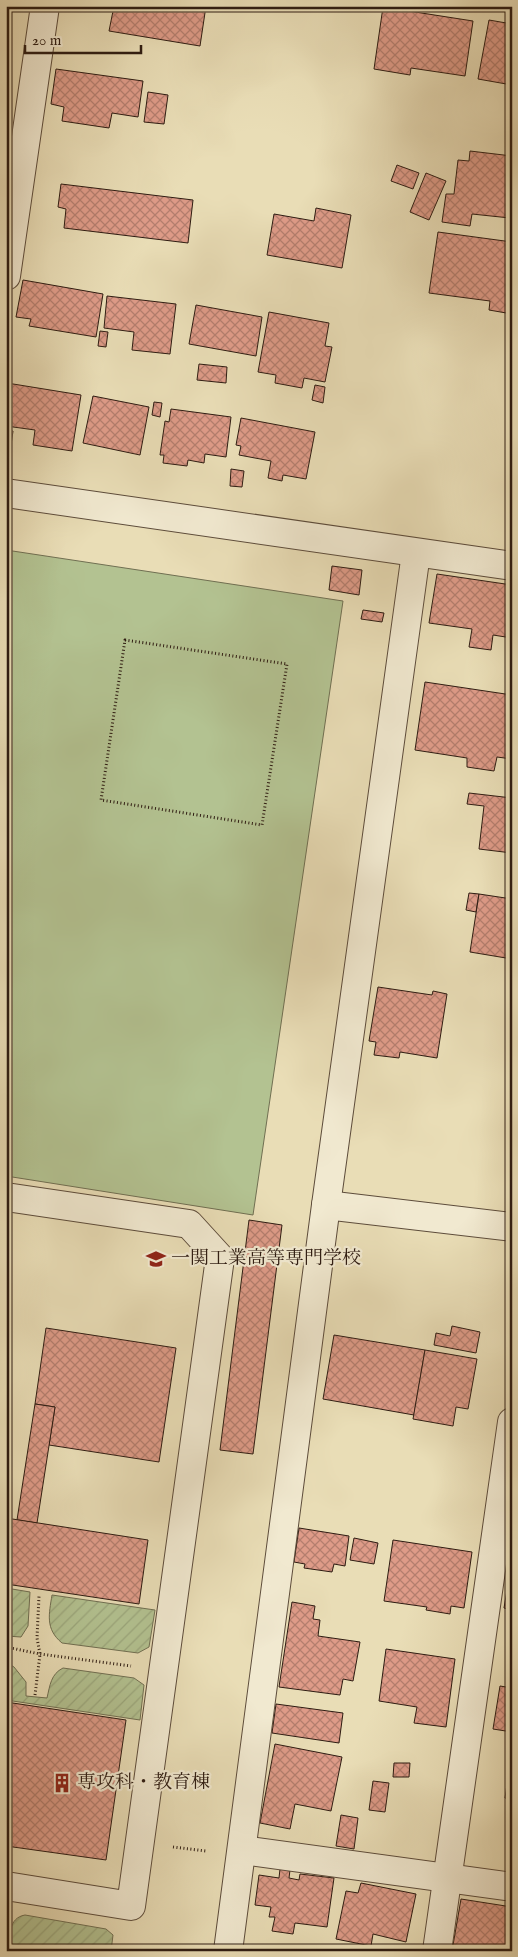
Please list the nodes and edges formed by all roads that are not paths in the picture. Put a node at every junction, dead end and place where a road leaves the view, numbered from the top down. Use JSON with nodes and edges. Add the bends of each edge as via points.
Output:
{"nodes":[{"id":1,"x":45,"y":6,"type":"edge"},
{"id":2,"x":6,"y":276,"type":"edge"},
{"id":3,"x":6,"y":493,"type":"edge"},
{"id":4,"x":416,"y":553,"type":"junction"},
{"id":5,"x":512,"y":566,"type":"edge"},
{"id":6,"x":6,"y":1197,"type":"edge"},
{"id":7,"x":326,"y":1205,"type":"junction"},
{"id":8,"x":512,"y":1228,"type":"edge"},
{"id":9,"x":512,"y":1422,"type":"edge"},
{"id":10,"x":241,"y":1853,"type":"junction"},
{"id":11,"x":447,"y":1878,"type":"junction"},
{"id":12,"x":6,"y":1886,"type":"edge"},
{"id":13,"x":512,"y":1887,"type":"edge"},
{"id":14,"x":228,"y":1951,"type":"edge"},
{"id":15,"x":437,"y":1951,"type":"edge"}],
"edges":[{"from":1,"to":2,"type":"street"},
{"from":3,"to":4,"type":"street"},
{"from":4,"to":5,"type":"street"},
{"from":4,"to":7,"type":"street"},
{"from":6,"to":12,"type":"street","via":[[189,1224],[220,1258],[131,1906]]},
{"from":7,"to":8,"type":"street"},
{"from":7,"to":10,"type":"street"},
{"from":9,"to":11,"type":"street"},
{"from":10,"to":11,"type":"street"},
{"from":10,"to":14,"type":"street"},
{"from":11,"to":13,"type":"street"},
{"from":11,"to":15,"type":"street"}]}
